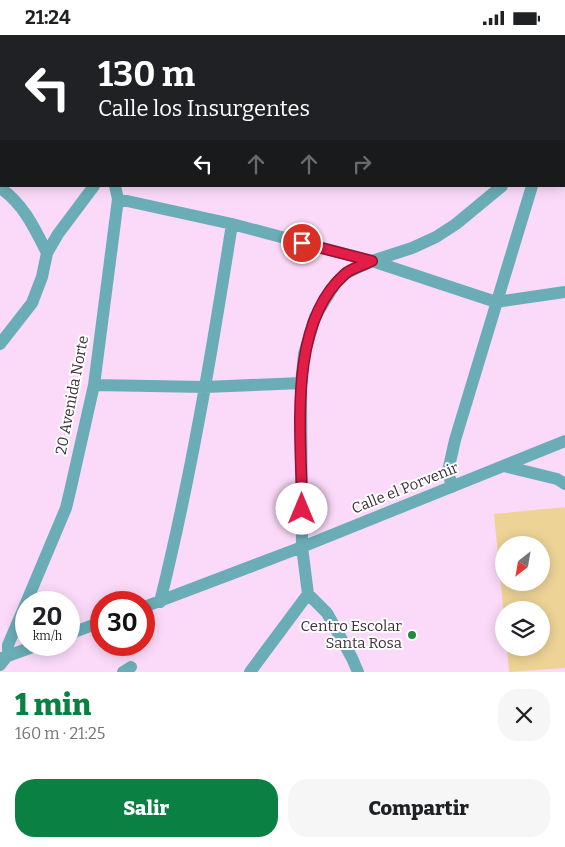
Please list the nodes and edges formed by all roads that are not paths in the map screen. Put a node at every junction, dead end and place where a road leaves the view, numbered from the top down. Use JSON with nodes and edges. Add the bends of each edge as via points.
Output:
{"nodes":[{"id":1,"x":93,"y":187,"type":"edge"},
{"id":2,"x":115,"y":187,"type":"edge"},
{"id":3,"x":501,"y":187,"type":"edge"},
{"id":4,"x":532,"y":187,"type":"edge"},
{"id":5,"x":0,"y":188,"type":"edge"},
{"id":6,"x":118,"y":199,"type":"junction"},
{"id":7,"x":232,"y":225,"type":"junction"},
{"id":8,"x":48,"y":253,"type":"junction"},
{"id":9,"x":372,"y":261,"type":"junction"},
{"id":10,"x":565,"y":292,"type":"edge"},
{"id":11,"x":496,"y":302,"type":"junction"},
{"id":12,"x":0,"y":343,"type":"edge"},
{"id":13,"x":301,"y":383,"type":"junction"},
{"id":14,"x":94,"y":385,"type":"junction"},
{"id":15,"x":205,"y":387,"type":"junction"},
{"id":16,"x":565,"y":441,"type":"edge"},
{"id":17,"x":504,"y":466,"type":"junction"},
{"id":18,"x":565,"y":484,"type":"edge"},
{"id":19,"x":452,"y":487,"type":"junction"},
{"id":20,"x":302,"y":547,"type":"junction"},
{"id":21,"x":31,"y":591,"type":"edge"},
{"id":22,"x":308,"y":594,"type":"junction"},
{"id":23,"x":160,"y":602,"type":"junction"},
{"id":24,"x":155,"y":604,"type":"edge"},
{"id":25,"x":15,"y":629,"type":"edge"},
{"id":26,"x":15,"y":655,"type":"edge"},
{"id":27,"x":3,"y":660,"type":"edge"},
{"id":28,"x":250,"y":672,"type":"edge"},
{"id":29,"x":358,"y":672,"type":"edge"}],
"edges":[{"from":1,"to":8,"type":"street"},
{"from":2,"to":6,"type":"street","name":"20 Avenida Norte"},
{"from":3,"to":9,"type":"street","via":[[436,237]]},
{"from":4,"to":11,"type":"street"},
{"from":5,"to":8,"type":"street","via":[[12,196],[32,223]]},
{"from":6,"to":7,"type":"street"},
{"from":6,"to":14,"type":"street","name":"20 Avenida Norte"},
{"from":7,"to":9,"type":"street"},
{"from":7,"to":15,"type":"street"},
{"from":8,"to":12,"type":"street","via":[[32,303]]},
{"from":9,"to":11,"type":"street"},
{"from":9,"to":13,"type":"street","via":[[346,273],[315,317],[304,354]]},
{"from":10,"to":11,"type":"street"},
{"from":11,"to":19,"type":"street","via":[[455,440],[448,471]]},
{"from":13,"to":15,"type":"street"},
{"from":13,"to":20,"type":"street"},
{"from":14,"to":15,"type":"street"},
{"from":14,"to":21,"type":"street","name":"20 Avenida Norte","via":[[66,508]]},
{"from":15,"to":23,"type":"street"},
{"from":16,"to":17,"type":"street","name":"Calle el Porvenir"},
{"from":17,"to":18,"type":"street","via":[[557,479]]},
{"from":17,"to":19,"type":"street","name":"Calle el Porvenir"},
{"from":19,"to":20,"type":"street","name":"Calle el Porvenir"},
{"from":20,"to":22,"type":"street"},
{"from":20,"to":23,"type":"street","name":"Calle el Porvenir"},
{"from":22,"to":28,"type":"street"},
{"from":22,"to":29,"type":"street","via":[[327,613]]},
{"from":23,"to":24,"type":"street","name":"Calle el Porvenir"},
{"from":25,"to":27,"type":"street","name":"20 Avenida Norte"},
{"from":26,"to":27,"type":"street"}]}
